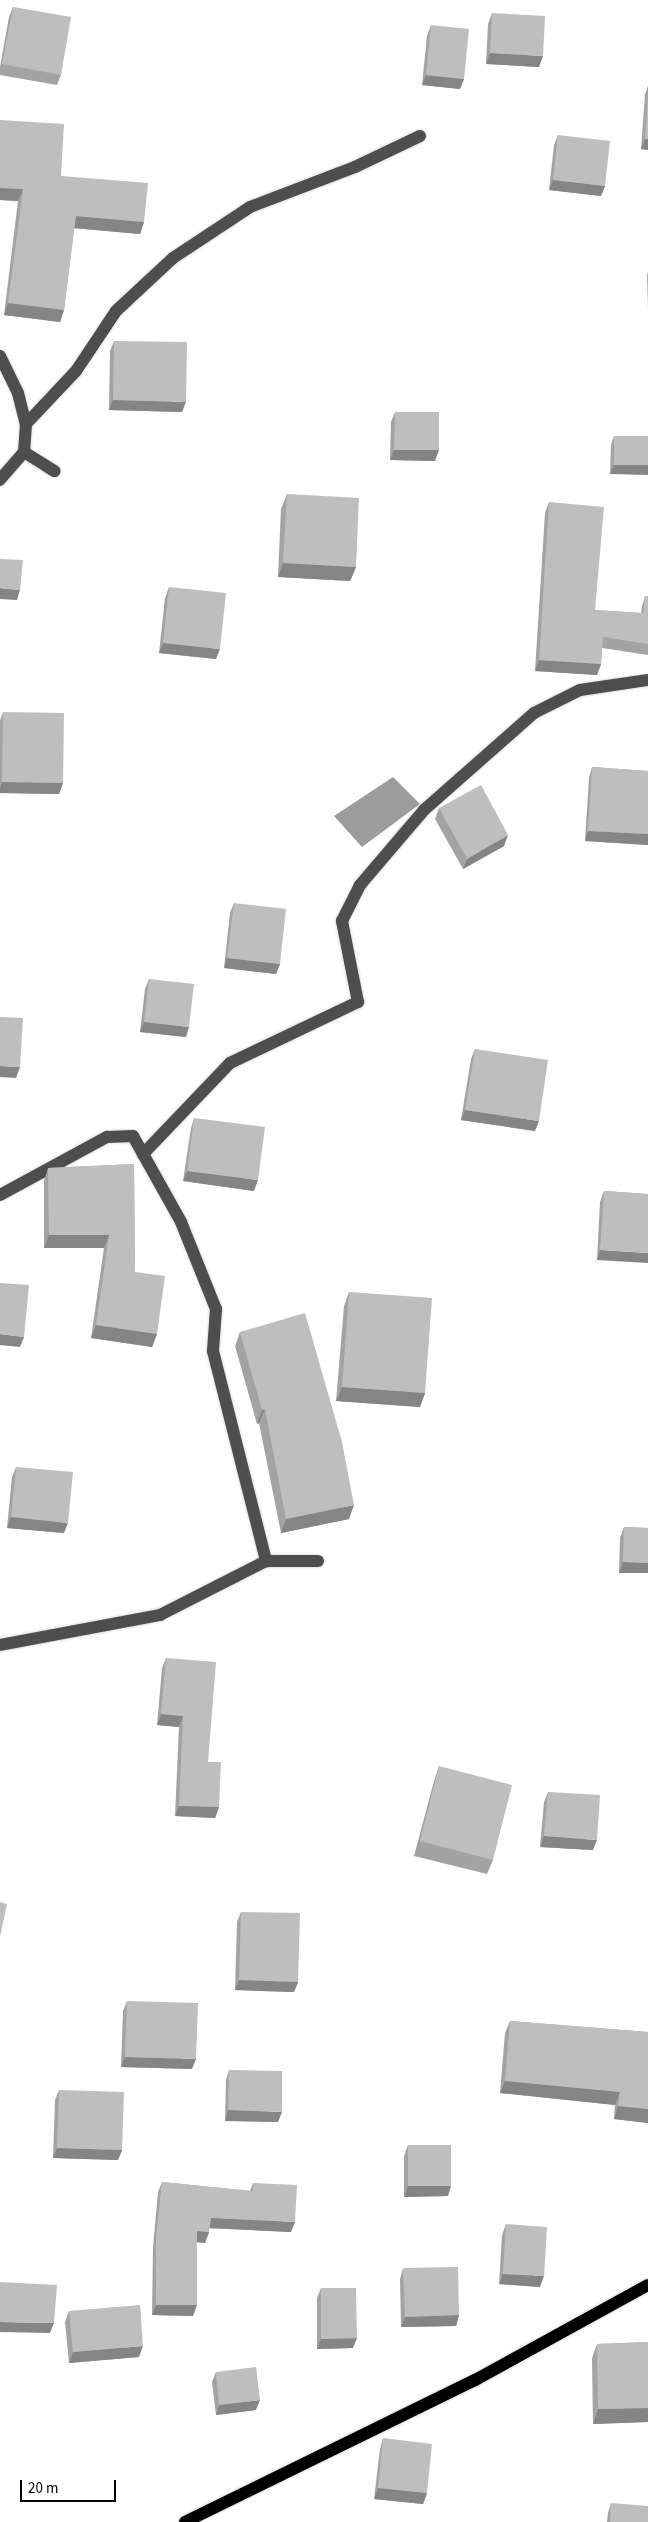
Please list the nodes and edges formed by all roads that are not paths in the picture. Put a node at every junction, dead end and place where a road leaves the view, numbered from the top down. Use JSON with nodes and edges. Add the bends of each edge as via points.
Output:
{"nodes":[{"id":1,"x":420,"y":136,"type":"dead end"},
{"id":2,"x":0,"y":356,"type":"edge"},
{"id":3,"x":26,"y":424,"type":"junction"},
{"id":4,"x":24,"y":452,"type":"junction"},
{"id":5,"x":54,"y":471,"type":"dead end"},
{"id":6,"x":0,"y":480,"type":"edge"},
{"id":7,"x":648,"y":680,"type":"edge"},
{"id":8,"x":143,"y":1154,"type":"junction"},
{"id":9,"x":0,"y":1196,"type":"edge"},
{"id":10,"x":266,"y":1561,"type":"junction"},
{"id":11,"x":318,"y":1561,"type":"dead end"},
{"id":12,"x":0,"y":1645,"type":"edge"},
{"id":13,"x":648,"y":2285,"type":"edge"},
{"id":14,"x":185,"y":2522,"type":"edge"}],
"edges":[{"from":1,"to":3,"type":"street","via":[[354,167],[250,207],[173,258],[116,311],[76,371]]},
{"from":2,"to":3,"type":"street","via":[[18,394]]},
{"from":3,"to":4,"type":"street"},
{"from":4,"to":5,"type":"street"},
{"from":4,"to":6,"type":"street"},
{"from":7,"to":8,"type":"street","via":[[580,690],[534,713],[424,810],[360,885],[342,920],[358,1002],[230,1063]]},
{"from":8,"to":9,"type":"street","via":[[133,1136],[107,1137]]},
{"from":8,"to":10,"type":"street","via":[[181,1222],[216,1310],[213,1350]]},
{"from":10,"to":11,"type":"street"},
{"from":10,"to":12,"type":"street","via":[[160,1615]]},
{"from":13,"to":14,"type":"main road","via":[[475,2380]]}]}
